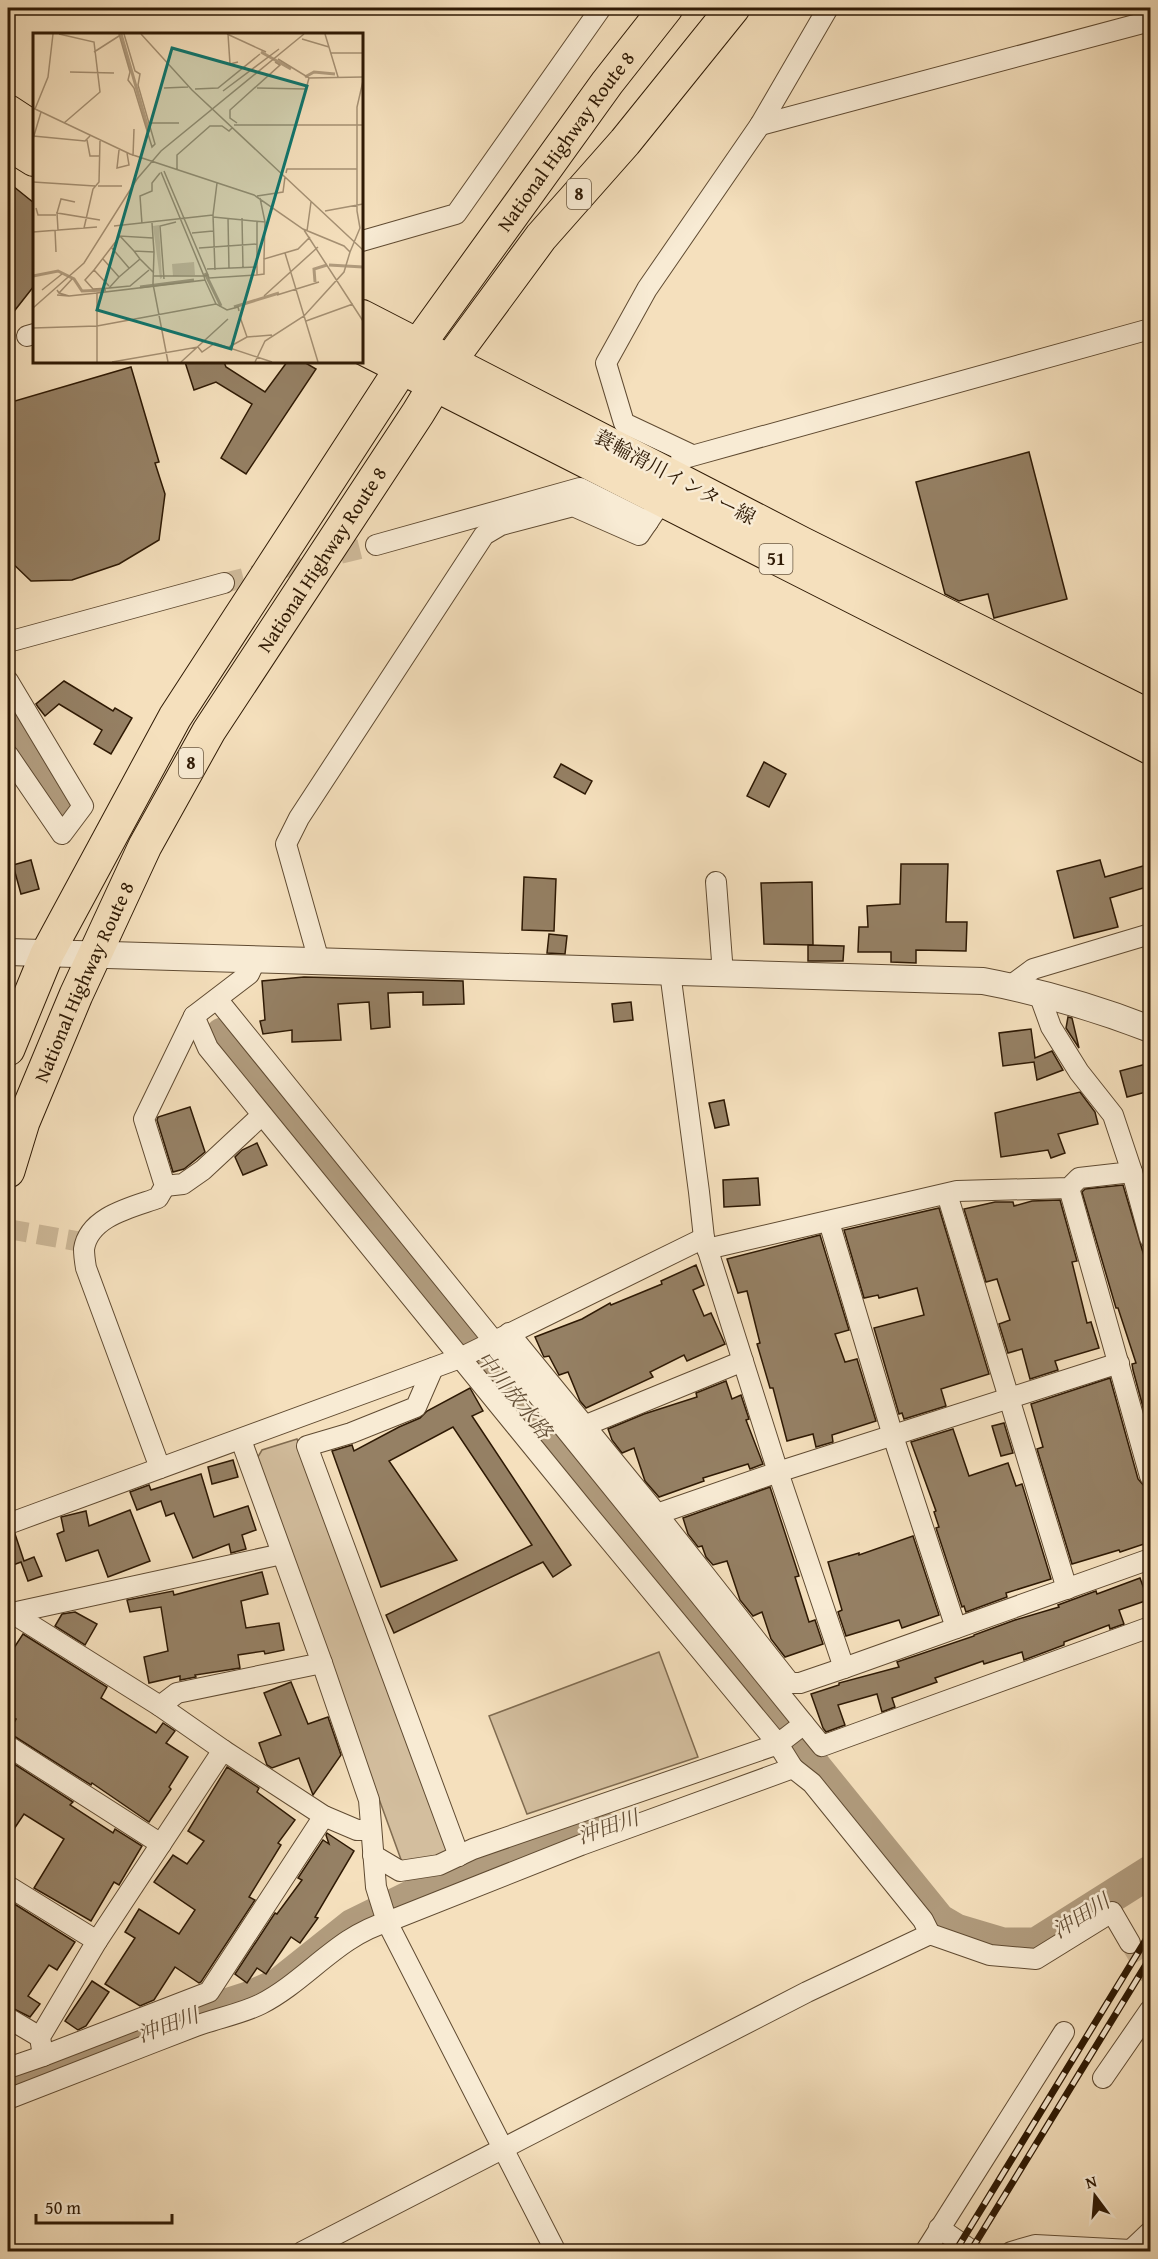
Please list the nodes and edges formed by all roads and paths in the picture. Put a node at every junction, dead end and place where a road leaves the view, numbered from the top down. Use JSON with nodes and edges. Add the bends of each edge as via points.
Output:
{"nodes":[{"id":1,"x":601,"y":8,"type":"edge"},
{"id":2,"x":666,"y":8,"type":"edge"},
{"id":3,"x":733,"y":8,"type":"edge"},
{"id":4,"x":828,"y":8,"type":"edge"},
{"id":5,"x":1150,"y":21,"type":"edge"},
{"id":6,"x":8,"y":111,"type":"edge"},
{"id":7,"x":760,"y":125,"type":"junction"},
{"id":8,"x":33,"y":127,"type":"edge"},
{"id":9,"x":8,"y":144,"type":"edge"},
{"id":10,"x":33,"y":159,"type":"edge"},
{"id":11,"x":363,"y":241,"type":"edge"},
{"id":12,"x":363,"y":317,"type":"edge"},
{"id":13,"x":1150,"y":328,"type":"edge"},
{"id":14,"x":363,"y":348,"type":"edge"},
{"id":15,"x":410,"y":357,"type":"junction"},
{"id":16,"x":441,"y":374,"type":"junction"},
{"id":17,"x":667,"y":488,"type":"junction"},
{"id":18,"x":376,"y":545,"type":"tunnel mouth"},
{"id":19,"x":224,"y":583,"type":"tunnel mouth"},
{"id":20,"x":8,"y":642,"type":"edge"},
{"id":21,"x":8,"y":681,"type":"edge"},
{"id":22,"x":1150,"y":716,"type":"edge"},
{"id":23,"x":1150,"y":748,"type":"edge"},
{"id":24,"x":8,"y":755,"type":"edge"},
{"id":25,"x":716,"y":882,"type":"dead end"},
{"id":26,"x":1150,"y":934,"type":"edge"},
{"id":27,"x":8,"y":952,"type":"edge"},
{"id":28,"x":47,"y":954,"type":"junction"},
{"id":29,"x":95,"y":955,"type":"junction"},
{"id":30,"x":256,"y":959,"type":"junction"},
{"id":31,"x":319,"y":961,"type":"junction"},
{"id":32,"x":670,"y":972,"type":"junction"},
{"id":33,"x":723,"y":974,"type":"junction"},
{"id":34,"x":1010,"y":986,"type":"junction"},
{"id":35,"x":1038,"y":991,"type":"junction"},
{"id":36,"x":217,"y":999,"type":"junction"},
{"id":37,"x":194,"y":1016,"type":"junction"},
{"id":38,"x":1150,"y":1029,"type":"edge"},
{"id":39,"x":8,"y":1049,"type":"edge"},
{"id":40,"x":262,"y":1115,"type":"junction"},
{"id":41,"x":8,"y":1171,"type":"edge"},
{"id":42,"x":1132,"y":1172,"type":"junction"},
{"id":43,"x":165,"y":1186,"type":"junction"},
{"id":44,"x":1069,"y":1188,"type":"junction"},
{"id":45,"x":947,"y":1194,"type":"junction"},
{"id":46,"x":829,"y":1222,"type":"junction"},
{"id":47,"x":1150,"y":1238,"type":"edge"},
{"id":48,"x":705,"y":1244,"type":"junction"},
{"id":49,"x":496,"y":1339,"type":"junction"},
{"id":50,"x":463,"y":1357,"type":"junction"},
{"id":51,"x":743,"y":1361,"type":"junction"},
{"id":52,"x":1119,"y":1363,"type":"junction"},
{"id":53,"x":434,"y":1368,"type":"junction"},
{"id":54,"x":1008,"y":1399,"type":"junction"},
{"id":55,"x":295,"y":1420,"type":"junction"},
{"id":56,"x":584,"y":1426,"type":"junction"},
{"id":57,"x":893,"y":1436,"type":"junction"},
{"id":58,"x":241,"y":1440,"type":"junction"},
{"id":59,"x":308,"y":1446,"type":"junction"},
{"id":60,"x":160,"y":1468,"type":"junction"},
{"id":61,"x":778,"y":1472,"type":"junction"},
{"id":62,"x":1150,"y":1476,"type":"edge"},
{"id":63,"x":657,"y":1514,"type":"junction"},
{"id":64,"x":8,"y":1524,"type":"edge"},
{"id":65,"x":282,"y":1554,"type":"junction"},
{"id":66,"x":1150,"y":1559,"type":"edge"},
{"id":67,"x":1067,"y":1589,"type":"junction"},
{"id":68,"x":10,"y":1619,"type":"edge"},
{"id":69,"x":1150,"y":1627,"type":"edge"},
{"id":70,"x":956,"y":1628,"type":"junction"},
{"id":71,"x":322,"y":1663,"type":"junction"},
{"id":72,"x":844,"y":1668,"type":"junction"},
{"id":73,"x":160,"y":1706,"type":"junction"},
{"id":74,"x":804,"y":1724,"type":"junction"},
{"id":75,"x":777,"y":1744,"type":"junction"},
{"id":76,"x":8,"y":1746,"type":"edge"},
{"id":77,"x":223,"y":1750,"type":"junction"},
{"id":78,"x":714,"y":1766,"type":"junction"},
{"id":79,"x":793,"y":1767,"type":"junction"},
{"id":80,"x":721,"y":1794,"type":"junction"},
{"id":81,"x":324,"y":1816,"type":"junction"},
{"id":82,"x":371,"y":1830,"type":"junction"},
{"id":83,"x":161,"y":1845,"type":"junction"},
{"id":84,"x":374,"y":1855,"type":"junction"},
{"id":85,"x":459,"y":1856,"type":"junction"},
{"id":86,"x":8,"y":1886,"type":"edge"},
{"id":87,"x":387,"y":1922,"type":"junction"},
{"id":88,"x":930,"y":1934,"type":"junction"},
{"id":89,"x":97,"y":1941,"type":"junction"},
{"id":90,"x":1130,"y":1943,"type":"tunnel mouth"},
{"id":91,"x":1150,"y":2010,"type":"edge"},
{"id":92,"x":8,"y":2018,"type":"edge"},
{"id":93,"x":1065,"y":2032,"type":"dead end"},
{"id":94,"x":42,"y":2047,"type":"junction"},
{"id":95,"x":8,"y":2068,"type":"edge"},
{"id":96,"x":1103,"y":2078,"type":"dead end"},
{"id":97,"x":8,"y":2099,"type":"edge"},
{"id":98,"x":503,"y":2148,"type":"junction"},
{"id":99,"x":939,"y":2228,"type":"junction"},
{"id":100,"x":1150,"y":2232,"type":"edge"},
{"id":101,"x":1141,"y":2251,"type":"edge"},
{"id":102,"x":302,"y":2252,"type":"edge"},
{"id":103,"x":556,"y":2252,"type":"edge"},
{"id":104,"x":925,"y":2252,"type":"edge"},
{"id":105,"x":974,"y":2252,"type":"edge"},
{"id":106,"x":1011,"y":2252,"type":"edge"}],
"edges":[{"from":1,"to":11,"type":"street","via":[[456,214]]},
{"from":2,"to":15,"type":"highway","name":"National Highway Route 8","number":"8","via":[[607,82]]},
{"from":3,"to":16,"type":"highway","name":"National Highway Route 8","number":"8","via":[[625,142],[541,237]]},
{"from":4,"to":7,"type":"street"},
{"from":5,"to":7,"type":"street"},
{"from":6,"to":8,"type":"main road"},
{"from":7,"to":17,"type":"street","via":[[647,289],[606,363],[624,423]]},
{"from":9,"to":10,"type":"main road"},
{"from":12,"to":15,"type":"main road","name":"蓑輪滑川インター線","number":"51"},
{"from":13,"to":17,"type":"street"},
{"from":14,"to":15,"type":"main road","name":"蓑輪滑川インター線","number":"51"},
{"from":15,"to":16,"type":"main road","name":"蓑輪滑川インター線","number":"51"},
{"from":15,"to":28,"type":"highway","name":"National Highway Route 8","number":"8","via":[[175,717]]},
{"from":16,"to":17,"type":"main road","name":"蓑輪滑川インター線","number":"51"},
{"from":16,"to":29,"type":"highway","name":"National Highway Route 8","number":"8","via":[[209,731],[145,846]]},
{"from":17,"to":18,"type":"street","via":[[580,488]]},
{"from":17,"to":22,"type":"main road","name":"蓑輪滑川インター線","number":"51","via":[[802,543]]},
{"from":17,"to":23,"type":"main road","name":"蓑輪滑川インター線","number":"51"},
{"from":17,"to":31,"type":"street","via":[[639,535],[573,506],[501,525],[484,535],[299,818],[286,844]]},
{"from":19,"to":20,"type":"street"},
{"from":21,"to":24,"type":"street","via":[[83,806],[62,834]]},
{"from":25,"to":33,"type":"street"},
{"from":26,"to":34,"type":"street","via":[[1034,969]]},
{"from":27,"to":28,"type":"street"},
{"from":28,"to":29,"type":"street"},
{"from":28,"to":39,"type":"highway","name":"National Highway Route 8","number":"8"},
{"from":29,"to":30,"type":"street"},
{"from":29,"to":41,"type":"highway","name":"National Highway Route 8","number":"8","via":[[23,1122]]},
{"from":30,"to":31,"type":"street"},
{"from":30,"to":36,"type":"street","via":[[249,974]]},
{"from":31,"to":32,"type":"street"},
{"from":32,"to":33,"type":"street"},
{"from":32,"to":48,"type":"street"},
{"from":33,"to":34,"type":"street","via":[[983,981]]},
{"from":34,"to":35,"type":"street"},
{"from":35,"to":38,"type":"street"},
{"from":35,"to":42,"type":"street","via":[[1051,1027],[1079,1072],[1113,1115]]},
{"from":36,"to":37,"type":"street"},
{"from":36,"to":49,"type":"street"},
{"from":37,"to":40,"type":"street","via":[[208,1048]]},
{"from":37,"to":43,"type":"street","via":[[144,1119]]},
{"from":40,"to":43,"type":"street","via":[[203,1170],[183,1184]]},
{"from":40,"to":50,"type":"street"},
{"from":42,"to":44,"type":"street","via":[[1079,1178]]},
{"from":42,"to":47,"type":"street"},
{"from":43,"to":60,"type":"street","via":[[158,1198],[106,1217],[84,1248],[86,1268]]},
{"from":44,"to":45,"type":"street"},
{"from":44,"to":52,"type":"street"},
{"from":45,"to":46,"type":"street"},
{"from":45,"to":54,"type":"street"},
{"from":46,"to":48,"type":"street"},
{"from":46,"to":57,"type":"street"},
{"from":48,"to":49,"type":"street"},
{"from":48,"to":51,"type":"street"},
{"from":49,"to":50,"type":"street"},
{"from":49,"to":56,"type":"street"},
{"from":49,"to":74,"type":"street"},
{"from":50,"to":53,"type":"street"},
{"from":50,"to":75,"type":"street"},
{"from":51,"to":56,"type":"street"},
{"from":51,"to":61,"type":"street"},
{"from":52,"to":54,"type":"street"},
{"from":52,"to":62,"type":"street"},
{"from":53,"to":55,"type":"street"},
{"from":53,"to":59,"type":"street","via":[[416,1407]]},
{"from":54,"to":57,"type":"street"},
{"from":54,"to":67,"type":"street"},
{"from":55,"to":58,"type":"street"},
{"from":55,"to":59,"type":"street"},
{"from":56,"to":63,"type":"street"},
{"from":57,"to":61,"type":"street"},
{"from":57,"to":70,"type":"street"},
{"from":58,"to":60,"type":"street"},
{"from":58,"to":65,"type":"street"},
{"from":59,"to":85,"type":"street"},
{"from":60,"to":64,"type":"street"},
{"from":61,"to":63,"type":"street"},
{"from":61,"to":72,"type":"street"},
{"from":63,"to":72,"type":"street","via":[[789,1683]]},
{"from":65,"to":68,"type":"street"},
{"from":65,"to":71,"type":"street"},
{"from":66,"to":67,"type":"street"},
{"from":67,"to":70,"type":"street"},
{"from":68,"to":73,"type":"street"},
{"from":69,"to":74,"type":"street","via":[[822,1746]]},
{"from":70,"to":72,"type":"street"},
{"from":71,"to":73,"type":"street","via":[[177,1693]]},
{"from":71,"to":82,"type":"street","via":[[369,1800]]},
{"from":73,"to":77,"type":"street"},
{"from":74,"to":75,"type":"street"},
{"from":75,"to":78,"type":"street"},
{"from":75,"to":79,"type":"street"},
{"from":76,"to":83,"type":"street"},
{"from":77,"to":81,"type":"street"},
{"from":77,"to":83,"type":"street"},
{"from":78,"to":80,"type":"street"},
{"from":78,"to":85,"type":"street"},
{"from":79,"to":80,"type":"street"},
{"from":79,"to":88,"type":"street","via":[[812,1784],[923,1920]]},
{"from":80,"to":87,"type":"street"},
{"from":81,"to":82,"type":"street","via":[[357,1830]]},
{"from":81,"to":94,"type":"street","via":[[209,1992]]},
{"from":82,"to":84,"type":"street"},
{"from":83,"to":89,"type":"street"},
{"from":84,"to":85,"type":"street","via":[[400,1871],[439,1865]]},
{"from":84,"to":87,"type":"street","via":[[376,1887]]},
{"from":86,"to":89,"type":"street"},
{"from":87,"to":97,"type":"street","via":[[352,1937],[293,1985],[259,2005],[210,2020]]},
{"from":87,"to":98,"type":"street"},
{"from":88,"to":90,"type":"street","via":[[990,1955],[1036,1959],[1112,1912]]},
{"from":88,"to":98,"type":"street","via":[[807,1992]]},
{"from":89,"to":94,"type":"street"},
{"from":91,"to":96,"type":"street"},
{"from":92,"to":94,"type":"street"},
{"from":93,"to":99,"type":"street"},
{"from":94,"to":95,"type":"street"},
{"from":98,"to":102,"type":"street"},
{"from":98,"to":103,"type":"street"},
{"from":99,"to":104,"type":"street"},
{"from":99,"to":105,"type":"street"},
{"from":100,"to":101,"type":"street"},
{"from":101,"to":106,"type":"street","via":[[1035,2245]]}]}
